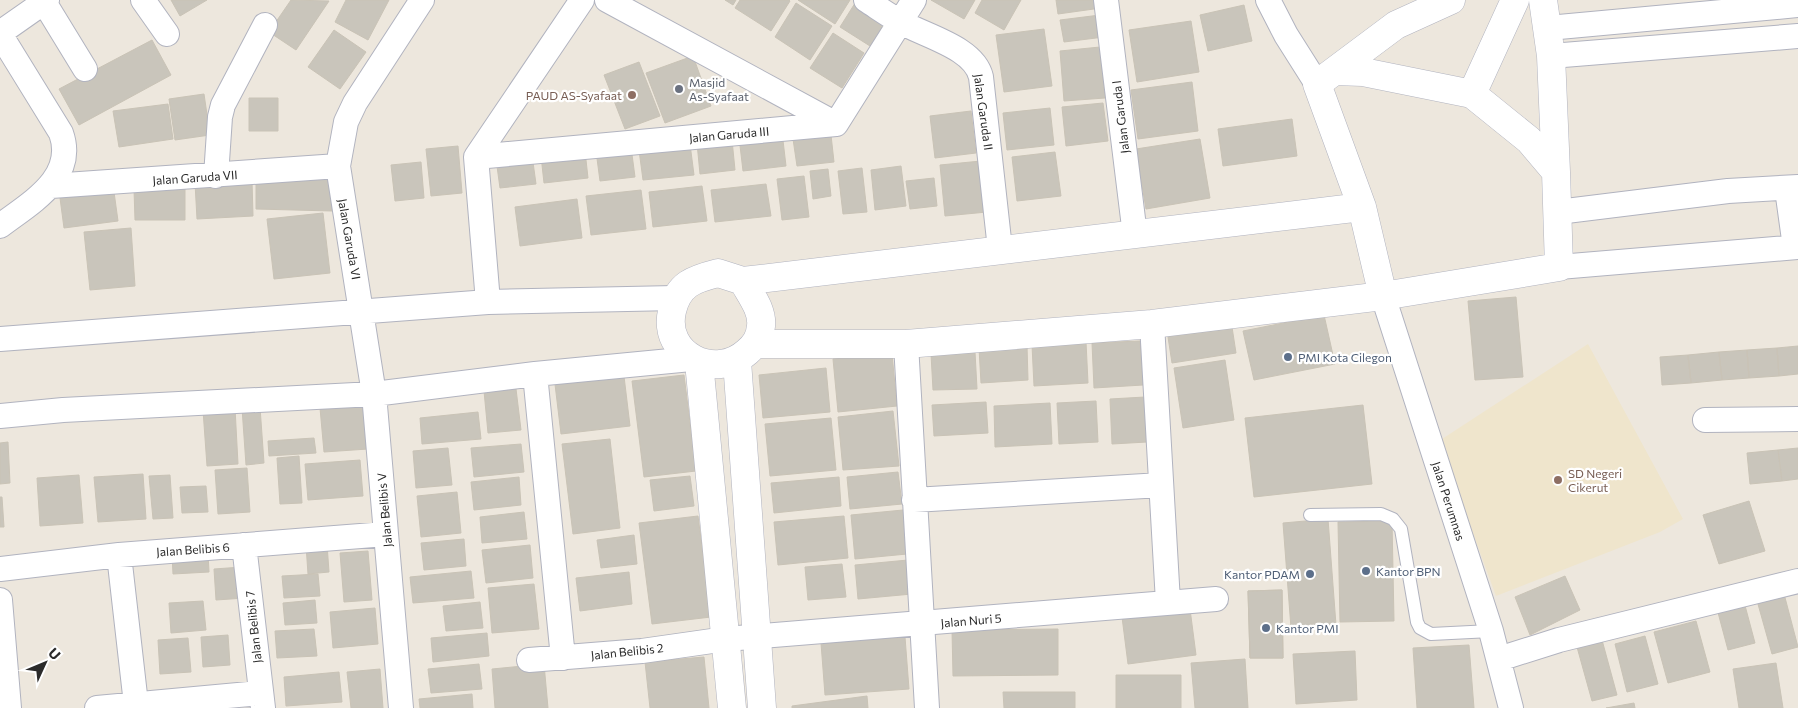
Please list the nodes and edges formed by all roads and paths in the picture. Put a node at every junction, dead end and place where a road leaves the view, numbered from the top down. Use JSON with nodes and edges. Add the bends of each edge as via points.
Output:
{"nodes":[{"id":1,"x":142,"y":0,"type":"edge"},
{"id":2,"x":422,"y":0,"type":"edge"},
{"id":3,"x":582,"y":0,"type":"edge"},
{"id":4,"x":606,"y":0,"type":"edge"},
{"id":5,"x":866,"y":0,"type":"edge"},
{"id":6,"x":914,"y":0,"type":"edge"},
{"id":7,"x":1106,"y":0,"type":"edge"},
{"id":8,"x":1268,"y":0,"type":"edge"},
{"id":9,"x":1450,"y":0,"type":"edge"},
{"id":10,"x":1515,"y":0,"type":"edge"},
{"id":11,"x":1543,"y":0,"type":"edge"},
{"id":12,"x":45,"y":1,"type":"edge"},
{"id":13,"x":1798,"y":5,"type":"edge"},
{"id":14,"x":1698,"y":8,"type":"edge"},
{"id":15,"x":900,"y":22,"type":"junction"},
{"id":16,"x":265,"y":25,"type":"dead end"},
{"id":17,"x":1548,"y":28,"type":"junction"},
{"id":18,"x":0,"y":33,"type":"edge"},
{"id":19,"x":167,"y":34,"type":"dead end"},
{"id":20,"x":1798,"y":36,"type":"edge"},
{"id":21,"x":1702,"y":44,"type":"junction"},
{"id":22,"x":1551,"y":56,"type":"junction"},
{"id":23,"x":85,"y":69,"type":"dead end"},
{"id":24,"x":1326,"y":78,"type":"junction"},
{"id":25,"x":1472,"y":94,"type":"junction"},
{"id":26,"x":836,"y":124,"type":"junction"},
{"id":27,"x":476,"y":157,"type":"junction"},
{"id":28,"x":338,"y":166,"type":"junction"},
{"id":29,"x":1556,"y":172,"type":"junction"},
{"id":30,"x":216,"y":176,"type":"junction"},
{"id":31,"x":51,"y":186,"type":"junction"},
{"id":32,"x":1792,"y":188,"type":"edge"},
{"id":33,"x":1362,"y":207,"type":"junction"},
{"id":34,"x":1558,"y":212,"type":"junction"},
{"id":35,"x":0,"y":226,"type":"edge"},
{"id":36,"x":1135,"y":235,"type":"junction"},
{"id":37,"x":1796,"y":247,"type":"edge"},
{"id":38,"x":1000,"y":248,"type":"junction"},
{"id":39,"x":1559,"y":267,"type":"junction"},
{"id":40,"x":742,"y":281,"type":"junction"},
{"id":41,"x":1382,"y":296,"type":"junction"},
{"id":42,"x":675,"y":298,"type":"junction"},
{"id":43,"x":488,"y":302,"type":"junction"},
{"id":44,"x":362,"y":312,"type":"junction"},
{"id":45,"x":1152,"y":324,"type":"junction"},
{"id":46,"x":0,"y":339,"type":"edge"},
{"id":47,"x":906,"y":344,"type":"junction"},
{"id":48,"x":747,"y":353,"type":"junction"},
{"id":49,"x":695,"y":360,"type":"junction"},
{"id":50,"x":534,"y":374,"type":"junction"},
{"id":51,"x":374,"y":394,"type":"junction"},
{"id":52,"x":0,"y":416,"type":"edge"},
{"id":53,"x":1798,"y":419,"type":"edge"},
{"id":54,"x":1705,"y":420,"type":"dead end"},
{"id":55,"x":1161,"y":485,"type":"junction"},
{"id":56,"x":914,"y":500,"type":"junction"},
{"id":57,"x":1310,"y":515,"type":"dead end"},
{"id":58,"x":386,"y":534,"type":"junction"},
{"id":59,"x":244,"y":545,"type":"junction"},
{"id":60,"x":119,"y":555,"type":"junction"},
{"id":61,"x":0,"y":569,"type":"edge"},
{"id":62,"x":1798,"y":581,"type":"edge"},
{"id":63,"x":1216,"y":599,"type":"dead end"},
{"id":64,"x":0,"y":600,"type":"edge"},
{"id":65,"x":1168,"y":602,"type":"junction"},
{"id":66,"x":923,"y":624,"type":"junction"},
{"id":67,"x":1491,"y":631,"type":"junction"},
{"id":68,"x":758,"y":637,"type":"junction"},
{"id":69,"x":726,"y":639,"type":"junction"},
{"id":70,"x":563,"y":658,"type":"junction"},
{"id":71,"x":1499,"y":659,"type":"junction"},
{"id":72,"x":529,"y":660,"type":"dead end"},
{"id":73,"x":261,"y":700,"type":"edge"},
{"id":74,"x":136,"y":704,"type":"junction"},
{"id":75,"x":9,"y":708,"type":"edge"},
{"id":76,"x":97,"y":708,"type":"edge"},
{"id":77,"x":402,"y":708,"type":"edge"},
{"id":78,"x":732,"y":708,"type":"edge"},
{"id":79,"x":762,"y":708,"type":"edge"},
{"id":80,"x":927,"y":708,"type":"edge"},
{"id":81,"x":1511,"y":708,"type":"edge"}],
"edges":[{"from":1,"to":19,"type":"street"},
{"from":2,"to":28,"type":"street","name":"Jalan Garuda VI","via":[[355,103],[346,122]]},
{"from":3,"to":27,"type":"street"},
{"from":4,"to":26,"type":"street"},
{"from":5,"to":15,"type":"street","name":"Jalan Garuda II"},
{"from":6,"to":15,"type":"street"},
{"from":7,"to":36,"type":"street","name":"Jalan Garuda I"},
{"from":8,"to":24,"type":"street","via":[[1286,35]]},
{"from":9,"to":24,"type":"street","via":[[1396,25]]},
{"from":10,"to":25,"type":"street"},
{"from":11,"to":17,"type":"street"},
{"from":12,"to":18,"type":"street"},
{"from":12,"to":23,"type":"street"},
{"from":13,"to":14,"type":"street"},
{"from":14,"to":17,"type":"street"},
{"from":14,"to":21,"type":"street"},
{"from":15,"to":26,"type":"street"},
{"from":15,"to":38,"type":"street","name":"Jalan Garuda II","via":[[964,53],[980,70]]},
{"from":16,"to":30,"type":"street","via":[[220,117]]},
{"from":17,"to":22,"type":"street"},
{"from":18,"to":31,"type":"street","via":[[57,125],[64,142],[62,162]]},
{"from":20,"to":21,"type":"street"},
{"from":21,"to":22,"type":"street"},
{"from":22,"to":29,"type":"street"},
{"from":24,"to":25,"type":"street","via":[[1364,72]]},
{"from":24,"to":33,"type":"street"},
{"from":25,"to":29,"type":"street","via":[[1529,140]]},
{"from":26,"to":27,"type":"street","name":"Jalan Garuda III"},
{"from":27,"to":43,"type":"street"},
{"from":28,"to":30,"type":"street","name":"Jalan Garuda VII"},
{"from":28,"to":44,"type":"street","name":"Jalan Garuda VI"},
{"from":29,"to":34,"type":"street"},
{"from":30,"to":31,"type":"street","name":"Jalan Garuda VII"},
{"from":31,"to":35,"type":"street"},
{"from":32,"to":34,"type":"street","via":[[1728,191]]},
{"from":32,"to":37,"type":"street"},
{"from":33,"to":36,"type":"street"},
{"from":33,"to":41,"type":"street"},
{"from":34,"to":39,"type":"street"},
{"from":36,"to":38,"type":"street"},
{"from":37,"to":39,"type":"street"},
{"from":38,"to":40,"type":"street"},
{"from":39,"to":41,"type":"street"},
{"from":40,"to":42,"type":"street","via":[[718,273],[693,279]]},
{"from":40,"to":48,"type":"street","via":[[756,304],[762,326]]},
{"from":41,"to":45,"type":"street"},
{"from":41,"to":67,"type":"street","name":"Jalan Perumnas"},
{"from":42,"to":43,"type":"street"},
{"from":42,"to":49,"type":"street","via":[[670,320],[676,342]]},
{"from":43,"to":44,"type":"street"},
{"from":44,"to":46,"type":"street"},
{"from":44,"to":51,"type":"street","name":"Jalan Belibis V"},
{"from":45,"to":47,"type":"street"},
{"from":45,"to":55,"type":"street"},
{"from":47,"to":48,"type":"street"},
{"from":47,"to":56,"type":"street"},
{"from":48,"to":49,"type":"street","via":[[718,366]]},
{"from":48,"to":68,"type":"street"},
{"from":49,"to":50,"type":"street"},
{"from":49,"to":69,"type":"street"},
{"from":50,"to":51,"type":"street"},
{"from":50,"to":70,"type":"street"},
{"from":51,"to":52,"type":"street"},
{"from":51,"to":58,"type":"street","name":"Jalan Belibis V"},
{"from":53,"to":54,"type":"street"},
{"from":55,"to":56,"type":"street"},
{"from":55,"to":65,"type":"street"},
{"from":56,"to":66,"type":"street"},
{"from":57,"to":67,"type":"lane","via":[[1381,514],[1393,519],[1402,529],[1420,628],[1431,634]]},
{"from":58,"to":59,"type":"street","name":"Jalan Belibis 6"},
{"from":58,"to":77,"type":"street","name":"Jalan Belibis V"},
{"from":59,"to":60,"type":"street","name":"Jalan Belibis 6"},
{"from":59,"to":73,"type":"street","name":"Jalan Belibis 7"},
{"from":60,"to":61,"type":"street","name":"Jalan Belibis 6"},
{"from":60,"to":74,"type":"street"},
{"from":62,"to":71,"type":"street","via":[[1559,640]]},
{"from":63,"to":65,"type":"street","name":"Jalan Nuri 5"},
{"from":64,"to":75,"type":"street"},
{"from":65,"to":66,"type":"street","name":"Jalan Nuri 5"},
{"from":66,"to":68,"type":"street","name":"Jalan Nuri 5"},
{"from":66,"to":80,"type":"street"},
{"from":67,"to":71,"type":"street","name":"Jalan Perumnas"},
{"from":68,"to":69,"type":"street","name":"Jalan Nuri 5"},
{"from":68,"to":79,"type":"street"},
{"from":69,"to":70,"type":"street","name":"Jalan Belibis 2"},
{"from":69,"to":78,"type":"street"},
{"from":70,"to":72,"type":"street","name":"Jalan Belibis 2"},
{"from":71,"to":81,"type":"street","name":"Jalan Perumnas"},
{"from":73,"to":74,"type":"street"},
{"from":74,"to":76,"type":"street"}]}
